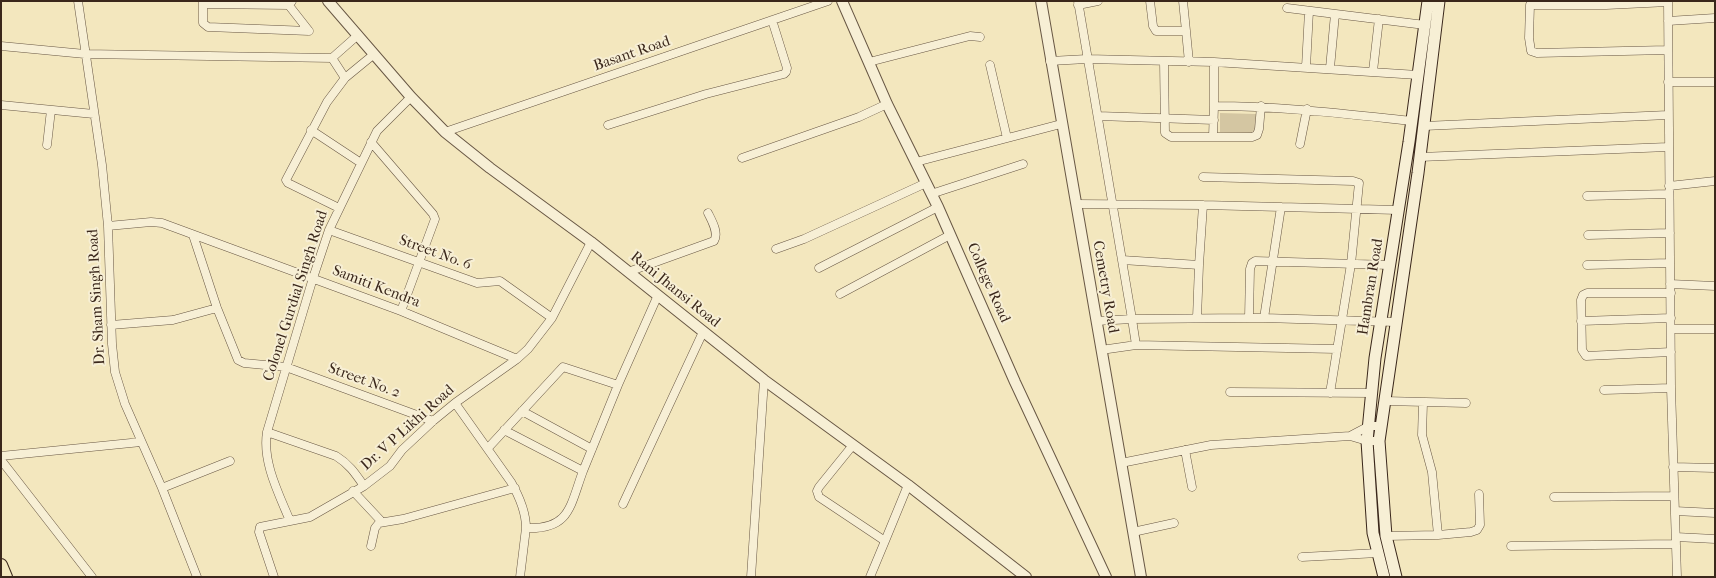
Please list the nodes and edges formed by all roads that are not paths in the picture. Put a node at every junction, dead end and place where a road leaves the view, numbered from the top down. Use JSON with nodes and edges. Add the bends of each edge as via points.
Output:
{"nodes":[{"id":1,"x":78,"y":1,"type":"edge"},
{"id":2,"x":328,"y":1,"type":"edge"},
{"id":3,"x":828,"y":1,"type":"edge"},
{"id":4,"x":842,"y":1,"type":"edge"},
{"id":5,"x":1041,"y":1,"type":"edge"},
{"id":6,"x":1098,"y":1,"type":"edge"},
{"id":7,"x":1150,"y":1,"type":"edge"},
{"id":8,"x":1184,"y":1,"type":"edge"},
{"id":9,"x":1428,"y":1,"type":"edge"},
{"id":10,"x":1439,"y":1,"type":"edge"},
{"id":11,"x":203,"y":2,"type":"edge"},
{"id":12,"x":289,"y":2,"type":"edge"},
{"id":13,"x":1668,"y":2,"type":"edge"},
{"id":14,"x":1078,"y":3,"type":"edge"},
{"id":15,"x":1530,"y":3,"type":"edge"},
{"id":16,"x":1606,"y":3,"type":"edge"},
{"id":17,"x":1287,"y":8,"type":"dead end"},
{"id":18,"x":1309,"y":11,"type":"junction"},
{"id":19,"x":1335,"y":14,"type":"junction"},
{"id":20,"x":1715,"y":18,"type":"edge"},
{"id":21,"x":1379,"y":19,"type":"junction"},
{"id":22,"x":772,"y":20,"type":"junction"},
{"id":23,"x":1668,"y":21,"type":"junction"},
{"id":24,"x":1425,"y":24,"type":"junction"},
{"id":25,"x":1186,"y":31,"type":"junction"},
{"id":26,"x":358,"y":35,"type":"junction"},
{"id":27,"x":980,"y":37,"type":"dead end"},
{"id":28,"x":1,"y":46,"type":"edge"},
{"id":29,"x":1667,"y":50,"type":"junction"},
{"id":30,"x":85,"y":54,"type":"junction"},
{"id":31,"x":373,"y":55,"type":"junction"},
{"id":32,"x":332,"y":58,"type":"junction"},
{"id":33,"x":1087,"y":59,"type":"junction"},
{"id":34,"x":1050,"y":61,"type":"junction"},
{"id":35,"x":1164,"y":61,"type":"junction"},
{"id":36,"x":868,"y":62,"type":"junction"},
{"id":37,"x":1189,"y":62,"type":"junction"},
{"id":38,"x":1214,"y":62,"type":"junction"},
{"id":39,"x":990,"y":65,"type":"dead end"},
{"id":40,"x":1306,"y":67,"type":"junction"},
{"id":41,"x":1330,"y":68,"type":"junction"},
{"id":42,"x":1373,"y":72,"type":"junction"},
{"id":43,"x":1418,"y":75,"type":"junction"},
{"id":44,"x":345,"y":78,"type":"junction"},
{"id":45,"x":1668,"y":82,"type":"junction"},
{"id":46,"x":1715,"y":82,"type":"edge"},
{"id":47,"x":411,"y":97,"type":"junction"},
{"id":48,"x":1,"y":104,"type":"edge"},
{"id":49,"x":887,"y":104,"type":"junction"},
{"id":50,"x":1214,"y":106,"type":"junction"},
{"id":51,"x":1260,"y":106,"type":"junction"},
{"id":52,"x":1307,"y":109,"type":"junction"},
{"id":53,"x":50,"y":110,"type":"junction"},
{"id":54,"x":94,"y":114,"type":"junction"},
{"id":55,"x":1668,"y":115,"type":"junction"},
{"id":56,"x":1098,"y":116,"type":"junction"},
{"id":57,"x":1164,"y":117,"type":"junction"},
{"id":58,"x":1214,"y":120,"type":"junction"},
{"id":59,"x":1412,"y":121,"type":"junction"},
{"id":60,"x":1061,"y":124,"type":"junction"},
{"id":61,"x":608,"y":125,"type":"dead end"},
{"id":62,"x":1424,"y":126,"type":"junction"},
{"id":63,"x":311,"y":130,"type":"junction"},
{"id":64,"x":445,"y":132,"type":"junction"},
{"id":65,"x":1213,"y":137,"type":"junction"},
{"id":66,"x":1007,"y":138,"type":"junction"},
{"id":67,"x":371,"y":142,"type":"junction"},
{"id":68,"x":1300,"y":144,"type":"dead end"},
{"id":69,"x":47,"y":145,"type":"dead end"},
{"id":70,"x":1668,"y":147,"type":"junction"},
{"id":71,"x":1420,"y":157,"type":"junction"},
{"id":72,"x":742,"y":158,"type":"dead end"},
{"id":73,"x":916,"y":162,"type":"junction"},
{"id":74,"x":361,"y":163,"type":"junction"},
{"id":75,"x":1024,"y":164,"type":"dead end"},
{"id":76,"x":1203,"y":177,"type":"dead end"},
{"id":77,"x":1715,"y":182,"type":"edge"},
{"id":78,"x":926,"y":183,"type":"junction"},
{"id":79,"x":1669,"y":190,"type":"junction"},
{"id":80,"x":931,"y":194,"type":"junction"},
{"id":81,"x":1587,"y":196,"type":"dead end"},
{"id":82,"x":1113,"y":203,"type":"junction"},
{"id":83,"x":1076,"y":204,"type":"junction"},
{"id":84,"x":1203,"y":205,"type":"junction"},
{"id":85,"x":938,"y":207,"type":"junction"},
{"id":86,"x":1281,"y":207,"type":"junction"},
{"id":87,"x":339,"y":208,"type":"junction"},
{"id":88,"x":1358,"y":209,"type":"junction"},
{"id":89,"x":1398,"y":210,"type":"junction"},
{"id":90,"x":708,"y":213,"type":"dead end"},
{"id":91,"x":108,"y":226,"type":"junction"},
{"id":92,"x":329,"y":230,"type":"junction"},
{"id":93,"x":1670,"y":233,"type":"junction"},
{"id":94,"x":192,"y":235,"type":"junction"},
{"id":95,"x":950,"y":235,"type":"junction"},
{"id":96,"x":1588,"y":235,"type":"dead end"},
{"id":97,"x":591,"y":242,"type":"junction"},
{"id":98,"x":776,"y":249,"type":"dead end"},
{"id":99,"x":1122,"y":260,"type":"junction"},
{"id":100,"x":1273,"y":261,"type":"junction"},
{"id":101,"x":419,"y":262,"type":"junction"},
{"id":102,"x":1670,"y":263,"type":"junction"},
{"id":103,"x":1350,"y":264,"type":"junction"},
{"id":104,"x":1200,"y":265,"type":"junction"},
{"id":105,"x":1390,"y":265,"type":"junction"},
{"id":106,"x":1587,"y":265,"type":"dead end"},
{"id":107,"x":819,"y":268,"type":"dead end"},
{"id":108,"x":628,"y":272,"type":"junction"},
{"id":109,"x":313,"y":278,"type":"junction"},
{"id":110,"x":1715,"y":286,"type":"edge"},
{"id":111,"x":1670,"y":289,"type":"junction"},
{"id":112,"x":840,"y":294,"type":"dead end"},
{"id":113,"x":658,"y":295,"type":"junction"},
{"id":114,"x":217,"y":308,"type":"junction"},
{"id":115,"x":401,"y":311,"type":"junction"},
{"id":116,"x":552,"y":318,"type":"junction"},
{"id":117,"x":1197,"y":318,"type":"junction"},
{"id":118,"x":1250,"y":318,"type":"junction"},
{"id":119,"x":1264,"y":318,"type":"junction"},
{"id":120,"x":1671,"y":318,"type":"junction"},
{"id":121,"x":1132,"y":319,"type":"junction"},
{"id":122,"x":1342,"y":320,"type":"junction"},
{"id":123,"x":1096,"y":321,"type":"junction"},
{"id":124,"x":1381,"y":321,"type":"junction"},
{"id":125,"x":1581,"y":321,"type":"junction"},
{"id":126,"x":1396,"y":322,"type":"junction"},
{"id":127,"x":112,"y":325,"type":"junction"},
{"id":128,"x":1671,"y":328,"type":"junction"},
{"id":129,"x":1715,"y":329,"type":"edge"},
{"id":130,"x":703,"y":332,"type":"junction"},
{"id":131,"x":1136,"y":345,"type":"junction"},
{"id":132,"x":1337,"y":349,"type":"junction"},
{"id":133,"x":1101,"y":350,"type":"junction"},
{"id":134,"x":1671,"y":352,"type":"junction"},
{"id":135,"x":517,"y":359,"type":"junction"},
{"id":136,"x":286,"y":367,"type":"junction"},
{"id":137,"x":764,"y":380,"type":"junction"},
{"id":138,"x":618,"y":385,"type":"junction"},
{"id":139,"x":1671,"y":388,"type":"junction"},
{"id":140,"x":1604,"y":390,"type":"dead end"},
{"id":141,"x":1230,"y":392,"type":"dead end"},
{"id":142,"x":1330,"y":392,"type":"junction"},
{"id":143,"x":1372,"y":392,"type":"junction"},
{"id":144,"x":1385,"y":401,"type":"junction"},
{"id":145,"x":455,"y":403,"type":"junction"},
{"id":146,"x":1423,"y":403,"type":"junction"},
{"id":147,"x":1466,"y":404,"type":"dead end"},
{"id":148,"x":522,"y":411,"type":"junction"},
{"id":149,"x":433,"y":421,"type":"junction"},
{"id":150,"x":1369,"y":426,"type":"junction"},
{"id":151,"x":1382,"y":426,"type":"junction"},
{"id":152,"x":504,"y":430,"type":"junction"},
{"id":153,"x":267,"y":432,"type":"junction"},
{"id":154,"x":1350,"y":436,"type":"junction"},
{"id":155,"x":1367,"y":441,"type":"junction"},
{"id":156,"x":1379,"y":441,"type":"junction"},
{"id":157,"x":141,"y":442,"type":"junction"},
{"id":158,"x":853,"y":445,"type":"junction"},
{"id":159,"x":488,"y":448,"type":"junction"},
{"id":160,"x":592,"y":449,"type":"junction"},
{"id":161,"x":1185,"y":450,"type":"junction"},
{"id":162,"x":1,"y":456,"type":"edge"},
{"id":163,"x":1,"y":460,"type":"edge"},
{"id":164,"x":230,"y":461,"type":"dead end"},
{"id":165,"x":1121,"y":463,"type":"junction"},
{"id":166,"x":1673,"y":467,"type":"junction"},
{"id":167,"x":1715,"y":468,"type":"edge"},
{"id":168,"x":582,"y":471,"type":"junction"},
{"id":169,"x":908,"y":485,"type":"junction"},
{"id":170,"x":364,"y":486,"type":"junction"},
{"id":171,"x":1192,"y":487,"type":"dead end"},
{"id":172,"x":162,"y":488,"type":"junction"},
{"id":173,"x":515,"y":488,"type":"junction"},
{"id":174,"x":353,"y":492,"type":"junction"},
{"id":175,"x":1479,"y":494,"type":"dead end"},
{"id":176,"x":1674,"y":496,"type":"junction"},
{"id":177,"x":1554,"y":497,"type":"dead end"},
{"id":178,"x":623,"y":504,"type":"dead end"},
{"id":179,"x":1675,"y":511,"type":"junction"},
{"id":180,"x":1715,"y":513,"type":"edge"},
{"id":181,"x":290,"y":521,"type":"junction"},
{"id":182,"x":382,"y":522,"type":"junction"},
{"id":183,"x":1174,"y":523,"type":"dead end"},
{"id":184,"x":526,"y":528,"type":"junction"},
{"id":185,"x":1133,"y":532,"type":"junction"},
{"id":186,"x":1438,"y":535,"type":"junction"},
{"id":187,"x":1386,"y":536,"type":"junction"},
{"id":188,"x":1715,"y":539,"type":"edge"},
{"id":189,"x":1676,"y":540,"type":"junction"},
{"id":190,"x":885,"y":541,"type":"junction"},
{"id":191,"x":371,"y":546,"type":"dead end"},
{"id":192,"x":1511,"y":546,"type":"dead end"},
{"id":193,"x":1378,"y":553,"type":"junction"},
{"id":194,"x":1,"y":555,"type":"edge"},
{"id":195,"x":1302,"y":557,"type":"dead end"},
{"id":196,"x":1,"y":564,"type":"edge"},
{"id":197,"x":6,"y":577,"type":"edge"},
{"id":198,"x":11,"y":577,"type":"edge"},
{"id":199,"x":92,"y":577,"type":"edge"},
{"id":200,"x":197,"y":577,"type":"edge"},
{"id":201,"x":274,"y":577,"type":"edge"},
{"id":202,"x":520,"y":577,"type":"edge"},
{"id":203,"x":751,"y":577,"type":"edge"},
{"id":204,"x":870,"y":577,"type":"edge"},
{"id":205,"x":1026,"y":577,"type":"edge"},
{"id":206,"x":1106,"y":577,"type":"edge"},
{"id":207,"x":1141,"y":577,"type":"edge"},
{"id":208,"x":1384,"y":577,"type":"edge"},
{"id":209,"x":1396,"y":577,"type":"edge"},
{"id":210,"x":1677,"y":577,"type":"edge"}],
"edges":[{"from":1,"to":30,"type":"street","name":"Dr. Sham Singh Road"},
{"from":2,"to":26,"type":"street","name":"Rani Jhansi Road"},
{"from":3,"to":22,"type":"street","name":"Basant Road"},
{"from":4,"to":36,"type":"street","name":"College Road"},
{"from":5,"to":34,"type":"street","name":"Cemetry Road"},
{"from":6,"to":14,"type":"street"},
{"from":7,"to":25,"type":"street","via":[[1156,31]]},
{"from":8,"to":25,"type":"street"},
{"from":9,"to":24,"type":"main road","name":"Hambran Road"},
{"from":10,"to":62,"type":"main road","name":"Hambran Road"},
{"from":11,"to":12,"type":"street"},
{"from":11,"to":12,"type":"street","via":[[204,23],[208,27],[309,31]]},
{"from":13,"to":16,"type":"street"},
{"from":13,"to":23,"type":"street"},
{"from":14,"to":33,"type":"street"},
{"from":15,"to":16,"type":"street"},
{"from":15,"to":29,"type":"street","via":[[1529,48],[1533,52]]},
{"from":17,"to":18,"type":"street"},
{"from":18,"to":19,"type":"street"},
{"from":18,"to":40,"type":"street"},
{"from":19,"to":21,"type":"street"},
{"from":19,"to":41,"type":"street"},
{"from":20,"to":23,"type":"street"},
{"from":21,"to":24,"type":"street"},
{"from":21,"to":42,"type":"street"},
{"from":22,"to":61,"type":"street","via":[[787,68],[784,74]]},
{"from":22,"to":64,"type":"street","name":"Basant Road"},
{"from":23,"to":29,"type":"street"},
{"from":24,"to":43,"type":"main road","name":"Hambran Road"},
{"from":25,"to":37,"type":"street"},
{"from":26,"to":31,"type":"street","name":"Rani Jhansi Road"},
{"from":26,"to":32,"type":"street"},
{"from":27,"to":36,"type":"street","via":[[970,36]]},
{"from":28,"to":30,"type":"street"},
{"from":29,"to":45,"type":"street"},
{"from":30,"to":32,"type":"street"},
{"from":30,"to":54,"type":"street","name":"Dr. Sham Singh Road"},
{"from":31,"to":44,"type":"street"},
{"from":31,"to":47,"type":"street","name":"Rani Jhansi Road"},
{"from":32,"to":44,"type":"street"},
{"from":33,"to":34,"type":"street"},
{"from":33,"to":35,"type":"street"},
{"from":33,"to":56,"type":"street"},
{"from":34,"to":60,"type":"street","name":"Cemetry Road"},
{"from":35,"to":37,"type":"street"},
{"from":35,"to":57,"type":"street"},
{"from":36,"to":49,"type":"street","name":"College Road"},
{"from":37,"to":38,"type":"street"},
{"from":38,"to":40,"type":"street"},
{"from":38,"to":50,"type":"street"},
{"from":39,"to":66,"type":"street"},
{"from":40,"to":41,"type":"street"},
{"from":41,"to":42,"type":"street"},
{"from":42,"to":43,"type":"street"},
{"from":43,"to":59,"type":"main road","name":"Hambran Road"},
{"from":44,"to":63,"type":"street"},
{"from":45,"to":46,"type":"street"},
{"from":45,"to":55,"type":"street"},
{"from":47,"to":64,"type":"street","name":"Rani Jhansi Road"},
{"from":47,"to":67,"type":"street","name":"Colonel Gurdial Singh Road"},
{"from":48,"to":53,"type":"street"},
{"from":49,"to":72,"type":"street"},
{"from":49,"to":73,"type":"street","name":"College Road"},
{"from":50,"to":51,"type":"street"},
{"from":50,"to":58,"type":"street"},
{"from":51,"to":52,"type":"street"},
{"from":51,"to":65,"type":"street","via":[[1257,135]]},
{"from":52,"to":59,"type":"street"},
{"from":52,"to":68,"type":"street"},
{"from":53,"to":54,"type":"street"},
{"from":53,"to":69,"type":"street"},
{"from":54,"to":91,"type":"street","name":"Dr. Sham Singh Road"},
{"from":55,"to":62,"type":"street"},
{"from":55,"to":70,"type":"street"},
{"from":56,"to":57,"type":"street"},
{"from":56,"to":82,"type":"street"},
{"from":57,"to":58,"type":"street"},
{"from":57,"to":65,"type":"street","via":[[1166,135]]},
{"from":58,"to":65,"type":"street"},
{"from":59,"to":89,"type":"main road","name":"Hambran Road"},
{"from":60,"to":66,"type":"street"},
{"from":60,"to":83,"type":"street","name":"Cemetry Road"},
{"from":62,"to":71,"type":"main road","name":"Hambran Road"},
{"from":63,"to":74,"type":"street"},
{"from":63,"to":87,"type":"street","via":[[286,180]]},
{"from":64,"to":97,"type":"street","name":"Rani Jhansi Road"},
{"from":66,"to":73,"type":"street"},
{"from":67,"to":74,"type":"street","name":"Colonel Gurdial Singh Road"},
{"from":67,"to":101,"type":"street","via":[[434,216],[435,222]]},
{"from":70,"to":71,"type":"street"},
{"from":70,"to":79,"type":"street"},
{"from":71,"to":126,"type":"main road","name":"Hambran Road"},
{"from":73,"to":78,"type":"street","name":"College Road"},
{"from":74,"to":87,"type":"street","name":"Colonel Gurdial Singh Road"},
{"from":75,"to":80,"type":"street"},
{"from":76,"to":88,"type":"street","via":[[1356,181],[1360,184]]},
{"from":77,"to":79,"type":"street"},
{"from":78,"to":80,"type":"street","name":"College Road"},
{"from":78,"to":98,"type":"street"},
{"from":79,"to":81,"type":"street"},
{"from":79,"to":93,"type":"street"},
{"from":80,"to":85,"type":"street","name":"College Road"},
{"from":82,"to":83,"type":"street"},
{"from":82,"to":84,"type":"street"},
{"from":82,"to":99,"type":"street"},
{"from":83,"to":123,"type":"street","name":"Cemetry Road"},
{"from":84,"to":86,"type":"street"},
{"from":84,"to":104,"type":"street"},
{"from":85,"to":95,"type":"street","name":"College Road"},
{"from":85,"to":107,"type":"street"},
{"from":86,"to":88,"type":"street"},
{"from":86,"to":100,"type":"street"},
{"from":87,"to":92,"type":"street","name":"Colonel Gurdial Singh Road"},
{"from":88,"to":89,"type":"street"},
{"from":88,"to":103,"type":"street"},
{"from":89,"to":105,"type":"main road","name":"Hambran Road"},
{"from":90,"to":108,"type":"street","via":[[716,234],[714,241]]},
{"from":91,"to":94,"type":"street","name":"Samiti Kendra","via":[[156,222]]},
{"from":91,"to":127,"type":"street","name":"Dr. Sham Singh Road"},
{"from":92,"to":101,"type":"street","name":"Street No. 6"},
{"from":92,"to":109,"type":"street","name":"Colonel Gurdial Singh Road"},
{"from":93,"to":96,"type":"street"},
{"from":93,"to":102,"type":"street"},
{"from":94,"to":109,"type":"street","name":"Samiti Kendra"},
{"from":94,"to":114,"type":"street"},
{"from":95,"to":112,"type":"street"},
{"from":95,"to":206,"type":"street","name":"College Road"},
{"from":97,"to":108,"type":"street","name":"Rani Jhansi Road"},
{"from":97,"to":116,"type":"street","name":"Dr. V P Likhi Road"},
{"from":99,"to":104,"type":"street"},
{"from":99,"to":121,"type":"street"},
{"from":100,"to":103,"type":"street"},
{"from":100,"to":118,"type":"street","via":[[1252,263]]},
{"from":100,"to":119,"type":"street"},
{"from":101,"to":115,"type":"street"},
{"from":101,"to":116,"type":"street","name":"Street No. 6","via":[[477,283],[500,281]]},
{"from":102,"to":106,"type":"street"},
{"from":102,"to":111,"type":"street"},
{"from":103,"to":105,"type":"street"},
{"from":103,"to":122,"type":"street"},
{"from":104,"to":117,"type":"street"},
{"from":105,"to":124,"type":"main road","name":"Hambran Road"},
{"from":108,"to":113,"type":"street","name":"Rani Jhansi Road"},
{"from":109,"to":115,"type":"street","name":"Samiti Kendra"},
{"from":109,"to":136,"type":"street","name":"Colonel Gurdial Singh Road"},
{"from":110,"to":111,"type":"street"},
{"from":111,"to":120,"type":"street"},
{"from":111,"to":125,"type":"street","via":[[1584,294]]},
{"from":113,"to":130,"type":"street","name":"Rani Jhansi Road"},
{"from":113,"to":138,"type":"street"},
{"from":114,"to":127,"type":"street","via":[[179,318]]},
{"from":114,"to":136,"type":"street","name":"Street No. 2","via":[[238,360]]},
{"from":115,"to":135,"type":"street","name":"Samiti Kendra"},
{"from":116,"to":135,"type":"street","name":"Dr. V P Likhi Road"},
{"from":117,"to":118,"type":"street"},
{"from":117,"to":121,"type":"street"},
{"from":118,"to":119,"type":"street"},
{"from":119,"to":122,"type":"street"},
{"from":120,"to":125,"type":"street"},
{"from":120,"to":128,"type":"street"},
{"from":121,"to":123,"type":"street"},
{"from":121,"to":131,"type":"street"},
{"from":122,"to":124,"type":"street"},
{"from":122,"to":132,"type":"street"},
{"from":123,"to":133,"type":"street","name":"Cemetry Road"},
{"from":124,"to":126,"type":"street"},
{"from":124,"to":143,"type":"main road","name":"Hambran Road"},
{"from":125,"to":134,"type":"street","via":[[1582,350],[1586,356]]},
{"from":126,"to":144,"type":"main road","name":"Hambran Road"},
{"from":127,"to":157,"type":"street","name":"Dr. Sham Singh Road","via":[[113,361],[118,383]]},
{"from":128,"to":129,"type":"street"},
{"from":128,"to":134,"type":"street"},
{"from":130,"to":137,"type":"street","name":"Rani Jhansi Road"},
{"from":130,"to":178,"type":"street"},
{"from":131,"to":132,"type":"street"},
{"from":131,"to":133,"type":"street"},
{"from":132,"to":142,"type":"street"},
{"from":133,"to":165,"type":"street","name":"Cemetry Road"},
{"from":134,"to":139,"type":"street"},
{"from":135,"to":145,"type":"street","name":"Dr. V P Likhi Road"},
{"from":136,"to":149,"type":"street","name":"Street No. 2"},
{"from":136,"to":153,"type":"street","name":"Colonel Gurdial Singh Road"},
{"from":137,"to":158,"type":"street","name":"Rani Jhansi Road"},
{"from":137,"to":203,"type":"street"},
{"from":138,"to":148,"type":"street","via":[[563,367]]},
{"from":138,"to":160,"type":"street"},
{"from":139,"to":140,"type":"street"},
{"from":139,"to":166,"type":"street"},
{"from":141,"to":142,"type":"street"},
{"from":142,"to":143,"type":"street"},
{"from":143,"to":150,"type":"main road","name":"Hambran Road"},
{"from":144,"to":146,"type":"street"},
{"from":144,"to":151,"type":"main road","name":"Hambran Road"},
{"from":145,"to":149,"type":"street","name":"Dr. V P Likhi Road"},
{"from":145,"to":159,"type":"street"},
{"from":146,"to":147,"type":"street"},
{"from":146,"to":186,"type":"street","via":[[1422,435],[1432,472]]},
{"from":148,"to":152,"type":"street"},
{"from":148,"to":160,"type":"street"},
{"from":149,"to":170,"type":"street","name":"Dr. V P Likhi Road","via":[[385,471]]},
{"from":150,"to":151,"type":"street"},
{"from":150,"to":154,"type":"street"},
{"from":150,"to":155,"type":"main road","name":"Hambran Road"},
{"from":151,"to":156,"type":"main road","name":"Hambran Road"},
{"from":152,"to":159,"type":"street"},
{"from":152,"to":168,"type":"street"},
{"from":153,"to":170,"type":"street","via":[[336,456],[351,467]]},
{"from":153,"to":181,"type":"street","name":"Colonel Gurdial Singh Road","via":[[268,459]]},
{"from":154,"to":155,"type":"street"},
{"from":154,"to":161,"type":"street","via":[[1211,444]]},
{"from":155,"to":156,"type":"street"},
{"from":155,"to":193,"type":"main road","name":"Hambran Road","via":[[1373,533]]},
{"from":156,"to":187,"type":"main road","name":"Hambran Road"},
{"from":157,"to":162,"type":"street"},
{"from":157,"to":172,"type":"street","name":"Dr. Sham Singh Road"},
{"from":158,"to":169,"type":"street","name":"Rani Jhansi Road"},
{"from":158,"to":190,"type":"street","via":[[819,487],[818,494]]},
{"from":159,"to":173,"type":"street"},
{"from":160,"to":168,"type":"street"},
{"from":161,"to":165,"type":"street"},
{"from":161,"to":171,"type":"street"},
{"from":163,"to":199,"type":"street"},
{"from":164,"to":172,"type":"street"},
{"from":165,"to":185,"type":"street","name":"Cemetry Road"},
{"from":166,"to":167,"type":"street"},
{"from":166,"to":176,"type":"street"},
{"from":168,"to":184,"type":"street","via":[[564,516],[550,526]]},
{"from":169,"to":190,"type":"street"},
{"from":169,"to":205,"type":"street","name":"Rani Jhansi Road"},
{"from":170,"to":174,"type":"street","name":"Dr. V P Likhi Road"},
{"from":172,"to":200,"type":"street","name":"Dr. Sham Singh Road"},
{"from":173,"to":182,"type":"street","via":[[402,520]]},
{"from":173,"to":184,"type":"street"},
{"from":174,"to":181,"type":"street","name":"Dr. V P Likhi Road","via":[[314,515]]},
{"from":174,"to":182,"type":"street"},
{"from":175,"to":186,"type":"street","via":[[1480,525],[1477,530]]},
{"from":176,"to":177,"type":"street"},
{"from":176,"to":179,"type":"street"},
{"from":179,"to":180,"type":"street"},
{"from":179,"to":189,"type":"street"},
{"from":181,"to":201,"type":"street","name":"Dr. V P Likhi Road","via":[[259,529]]},
{"from":182,"to":191,"type":"street","via":[[377,524]]},
{"from":183,"to":185,"type":"street"},
{"from":184,"to":202,"type":"street"},
{"from":185,"to":207,"type":"street","name":"Cemetry Road"},
{"from":186,"to":187,"type":"street"},
{"from":187,"to":209,"type":"main road","name":"Hambran Road"},
{"from":188,"to":189,"type":"street"},
{"from":189,"to":192,"type":"street"},
{"from":189,"to":210,"type":"street"},
{"from":190,"to":204,"type":"street"},
{"from":193,"to":195,"type":"street"},
{"from":193,"to":208,"type":"main road","name":"Hambran Road"},
{"from":194,"to":198,"type":"main road"},
{"from":196,"to":197,"type":"main road"}]}
